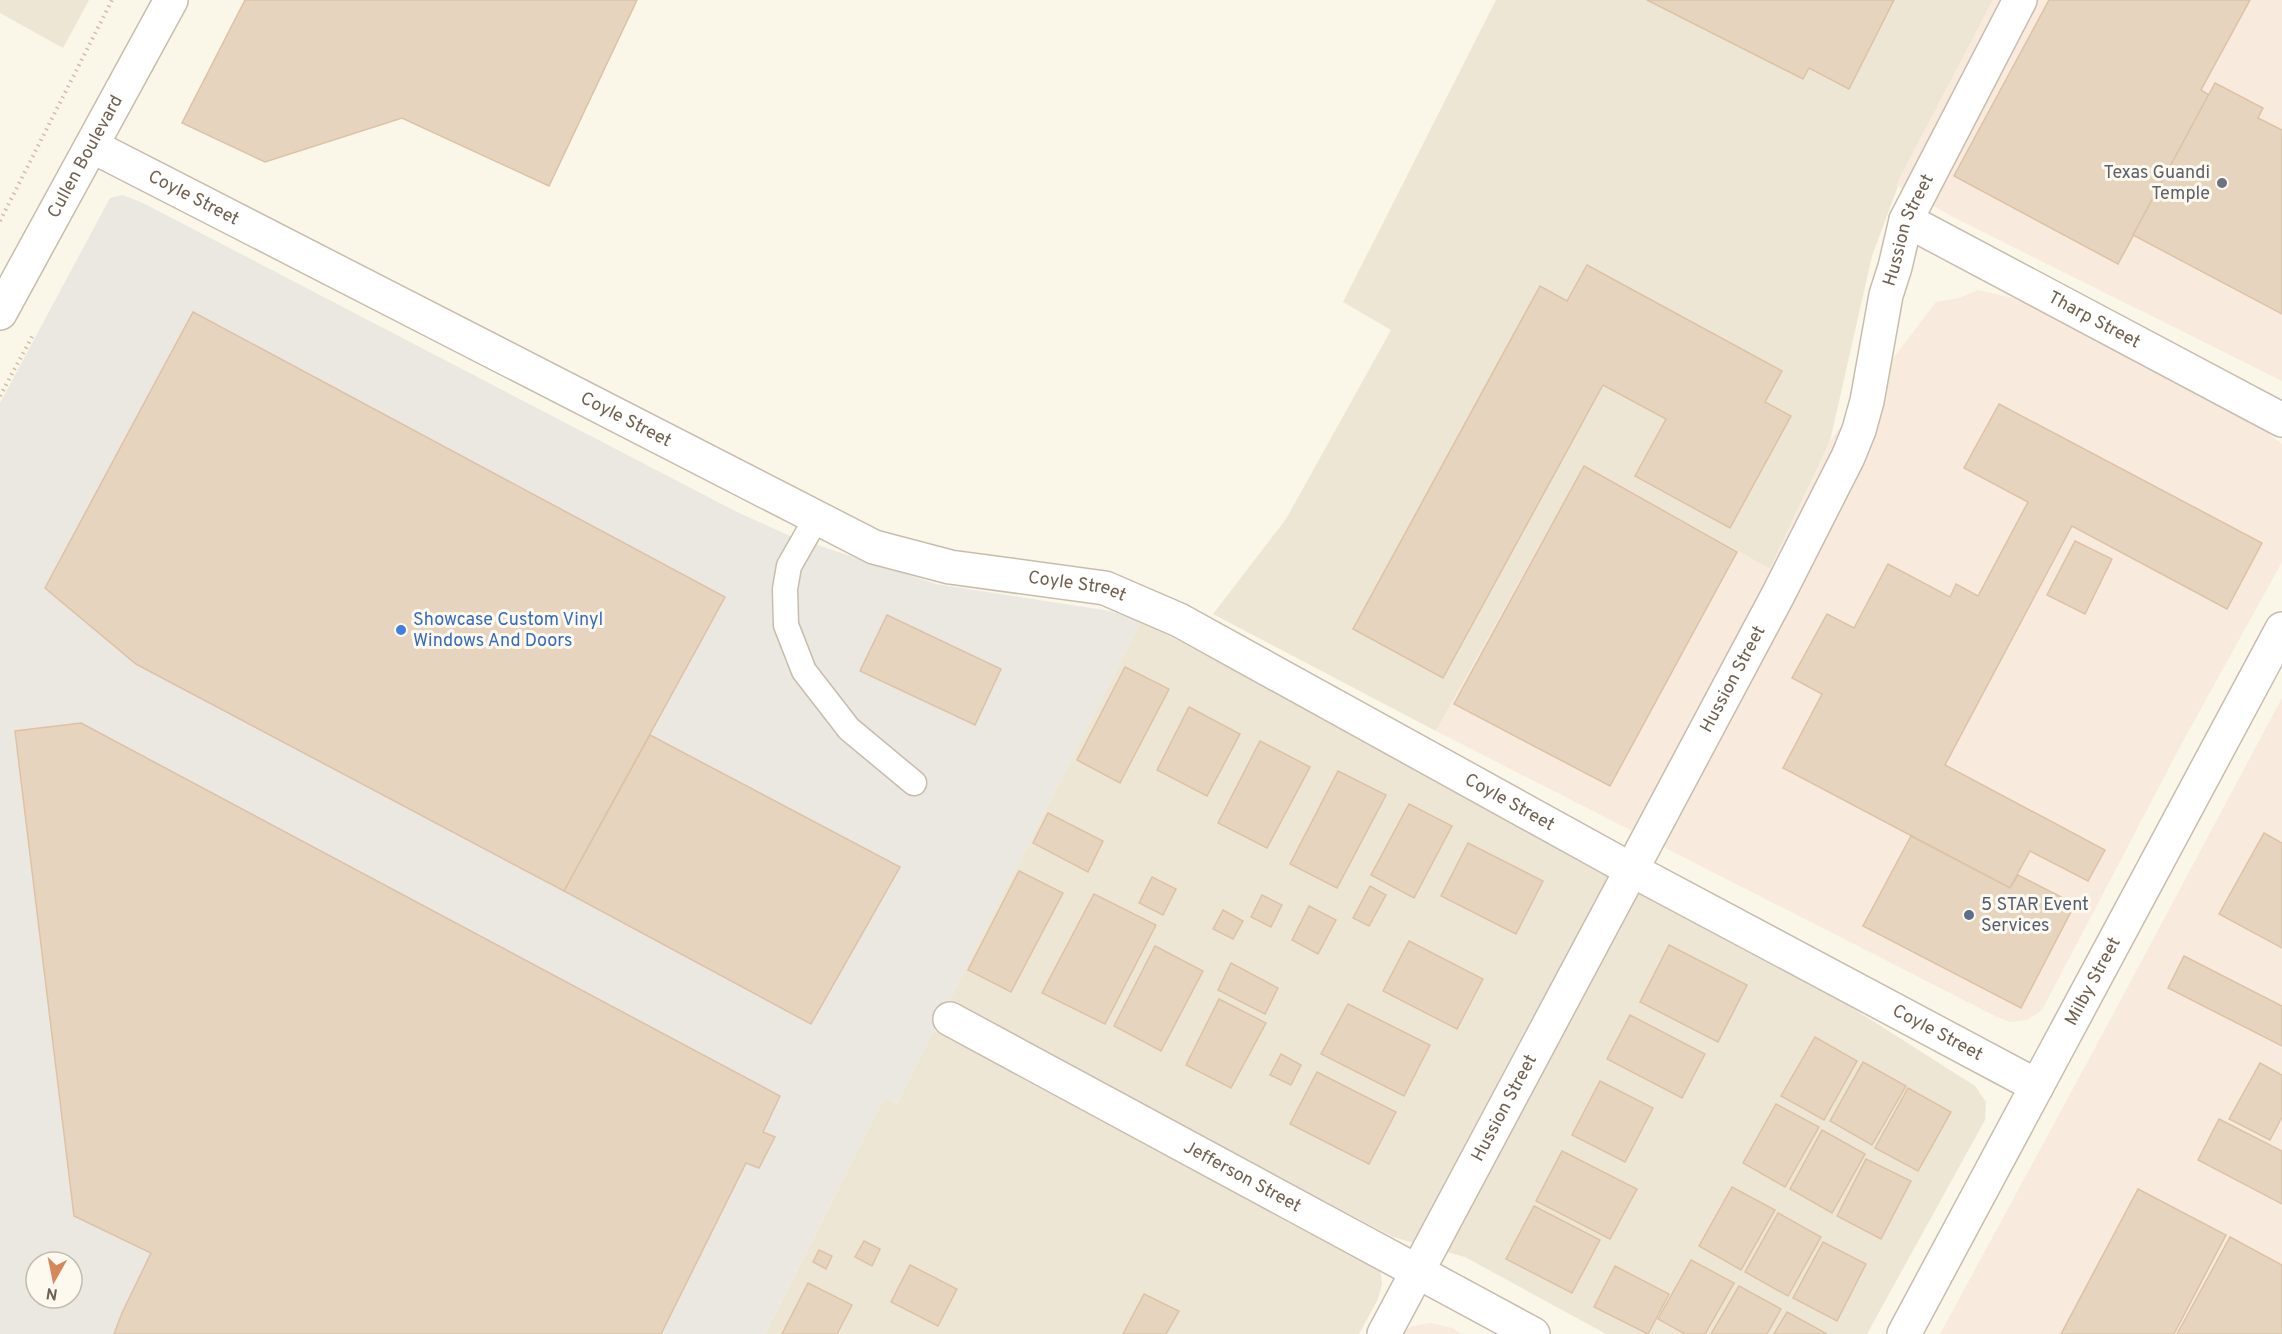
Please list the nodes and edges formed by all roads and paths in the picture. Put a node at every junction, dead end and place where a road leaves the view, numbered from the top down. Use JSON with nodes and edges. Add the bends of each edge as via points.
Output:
{"nodes":[{"id":1,"x":112,"y":0,"type":"edge"},
{"id":2,"x":171,"y":0,"type":"edge"},
{"id":3,"x":2020,"y":0,"type":"edge"},
{"id":4,"x":92,"y":146,"type":"junction"},
{"id":5,"x":1906,"y":220,"type":"junction"},
{"id":6,"x":0,"y":221,"type":"edge"},
{"id":7,"x":0,"y":313,"type":"edge"},
{"id":8,"x":2282,"y":420,"type":"edge"},
{"id":9,"x":816,"y":518,"type":"junction"},
{"id":10,"x":2282,"y":629,"type":"edge"},
{"id":11,"x":914,"y":783,"type":"dead end"},
{"id":12,"x":1630,"y":869,"type":"junction"},
{"id":13,"x":950,"y":1019,"type":"dead end"},
{"id":14,"x":2037,"y":1086,"type":"junction"},
{"id":15,"x":1418,"y":1273,"type":"junction"},
{"id":16,"x":1384,"y":1334,"type":"edge"},
{"id":17,"x":1533,"y":1334,"type":"edge"},
{"id":18,"x":1904,"y":1334,"type":"edge"}],
"edges":[{"from":1,"to":6,"type":"path"},
{"from":2,"to":4,"type":"street","name":"Cullen Boulevard"},
{"from":3,"to":5,"type":"street","name":"Hussion Street"},
{"from":4,"to":7,"type":"street","name":"Cullen Boulevard"},
{"from":4,"to":9,"type":"street","name":"Coyle Street"},
{"from":5,"to":8,"type":"street","name":"Tharp Street"},
{"from":5,"to":12,"type":"street","name":"Hussion Street","via":[[1886,295],[1867,401],[1848,457]]},
{"from":9,"to":11,"type":"lane","via":[[789,566],[786,625],[804,671],[849,729]]},
{"from":9,"to":12,"type":"street","name":"Coyle Street","via":[[874,547],[950,567],[1105,588],[1179,620]]},
{"from":10,"to":14,"type":"street","name":"Milby Street"},
{"from":12,"to":14,"type":"street","name":"Coyle Street"},
{"from":12,"to":15,"type":"street","name":"Hussion Street"},
{"from":13,"to":15,"type":"street","name":"Jefferson Street"},
{"from":14,"to":18,"type":"street","name":"Milby Street"},
{"from":15,"to":16,"type":"street","name":"Hussion Street"},
{"from":15,"to":17,"type":"street","name":"Jefferson Street"}]}
